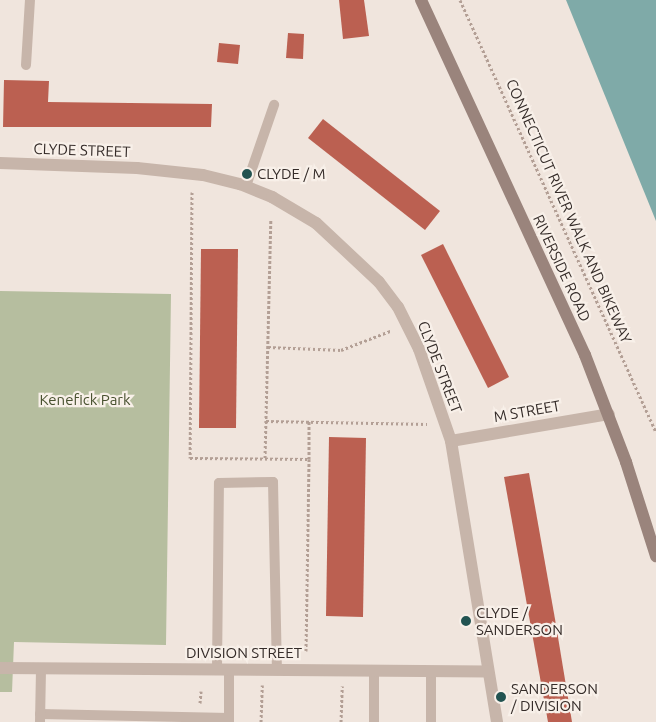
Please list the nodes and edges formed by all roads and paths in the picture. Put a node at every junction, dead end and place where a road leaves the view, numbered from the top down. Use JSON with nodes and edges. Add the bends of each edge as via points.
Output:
{"nodes":[{"id":1,"x":30,"y":0,"type":"edge"},
{"id":2,"x":421,"y":0,"type":"edge"},
{"id":3,"x":460,"y":0,"type":"edge"},
{"id":4,"x":26,"y":65,"type":"dead end"},
{"id":5,"x":274,"y":105,"type":"dead end"},
{"id":6,"x":0,"y":163,"type":"edge"},
{"id":7,"x":246,"y":186,"type":"junction"},
{"id":8,"x":192,"y":192,"type":"dead end"},
{"id":9,"x":271,"y":219,"type":"dead end"},
{"id":10,"x":390,"y":331,"type":"dead end"},
{"id":11,"x":268,"y":347,"type":"junction"},
{"id":12,"x":609,"y":414,"type":"junction"},
{"id":13,"x":266,"y":421,"type":"junction"},
{"id":14,"x":309,"y":421,"type":"junction"},
{"id":15,"x":427,"y":424,"type":"dead end"},
{"id":16,"x":656,"y":432,"type":"edge"},
{"id":17,"x":451,"y":441,"type":"junction"},
{"id":18,"x":265,"y":458,"type":"junction"},
{"id":19,"x":309,"y":459,"type":"junction"},
{"id":20,"x":656,"y":556,"type":"edge"},
{"id":21,"x":306,"y":651,"type":"dead end"},
{"id":22,"x":0,"y":668,"type":"edge"},
{"id":23,"x":42,"y":668,"type":"junction"},
{"id":24,"x":223,"y":670,"type":"junction"},
{"id":25,"x":262,"y":670,"type":"junction"},
{"id":26,"x":276,"y":670,"type":"junction"},
{"id":27,"x":342,"y":670,"type":"junction"},
{"id":28,"x":374,"y":670,"type":"junction"},
{"id":29,"x":431,"y":671,"type":"junction"},
{"id":30,"x":488,"y":671,"type":"junction"},
{"id":31,"x":40,"y":718,"type":"edge"},
{"id":32,"x":229,"y":720,"type":"edge"},
{"id":33,"x":261,"y":722,"type":"edge"},
{"id":34,"x":341,"y":722,"type":"edge"},
{"id":35,"x":374,"y":722,"type":"edge"},
{"id":36,"x":431,"y":722,"type":"edge"},
{"id":37,"x":497,"y":722,"type":"edge"}],
"edges":[{"from":1,"to":4,"type":"lane"},
{"from":2,"to":12,"type":"street","name":"RIVERSIDE ROAD"},
{"from":3,"to":16,"type":"path","name":"CONNECTICUT RIVER WALK AND BIKEWAY"},
{"from":5,"to":7,"type":"lane"},
{"from":6,"to":7,"type":"street","name":"CLYDE STREET","via":[[146,169],[204,176]]},
{"from":7,"to":17,"type":"street","name":"CLYDE STREET","via":[[316,223],[379,282],[398,307],[420,349]]},
{"from":8,"to":18,"type":"path","via":[[190,458]]},
{"from":9,"to":11,"type":"path"},
{"from":10,"to":11,"type":"path","via":[[342,350]]},
{"from":11,"to":13,"type":"path"},
{"from":12,"to":17,"type":"street","name":"M STREET"},
{"from":12,"to":20,"type":"street","name":"RIVERSIDE ROAD"},
{"from":13,"to":14,"type":"path"},
{"from":13,"to":18,"type":"path"},
{"from":14,"to":15,"type":"path"},
{"from":14,"to":19,"type":"path"},
{"from":17,"to":30,"type":"street","name":"CLYDE STREET"},
{"from":18,"to":19,"type":"path"},
{"from":19,"to":21,"type":"path"},
{"from":22,"to":23,"type":"street","name":"DIVISION STREET"},
{"from":23,"to":24,"type":"street","name":"DIVISION STREET"},
{"from":23,"to":31,"type":"lane"},
{"from":24,"to":25,"type":"street","name":"DIVISION STREET"},
{"from":24,"to":26,"type":"lane","via":[[219,483],[273,482]]},
{"from":24,"to":32,"type":"lane"},
{"from":25,"to":26,"type":"street","name":"DIVISION STREET"},
{"from":25,"to":33,"type":"path"},
{"from":26,"to":27,"type":"street","name":"DIVISION STREET"},
{"from":27,"to":28,"type":"street","name":"DIVISION STREET"},
{"from":27,"to":34,"type":"path"},
{"from":28,"to":29,"type":"street","name":"DIVISION STREET"},
{"from":28,"to":35,"type":"lane"},
{"from":29,"to":30,"type":"street","name":"DIVISION STREET"},
{"from":29,"to":36,"type":"lane"},
{"from":30,"to":37,"type":"street","name":"CLYDE STREET"},
{"from":31,"to":32,"type":"lane"}]}
